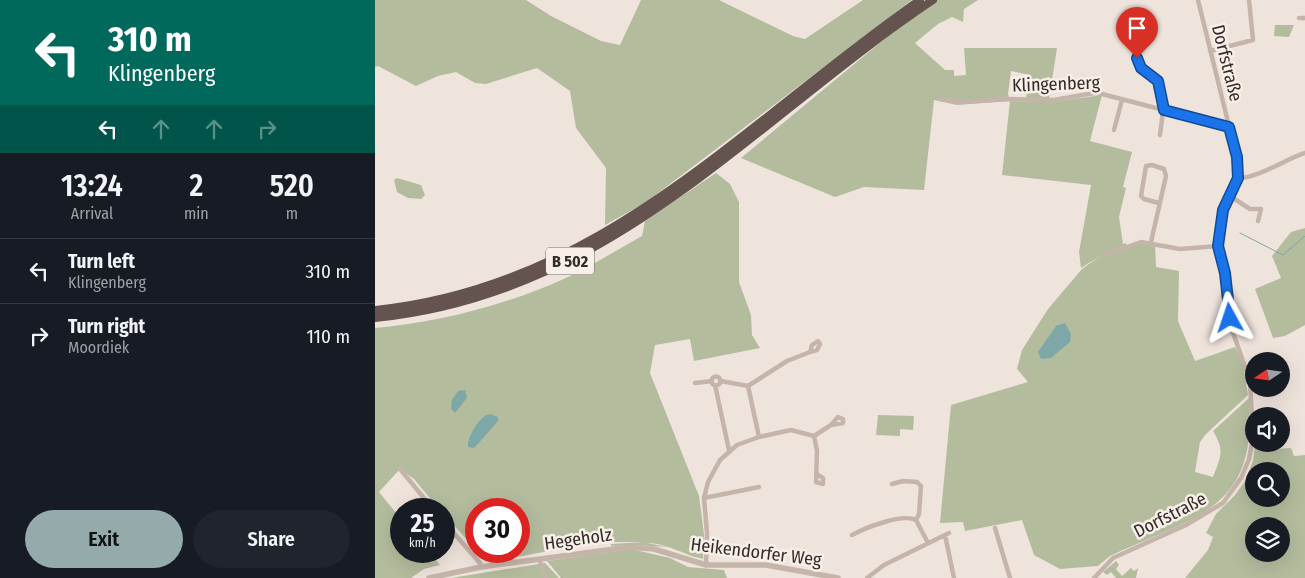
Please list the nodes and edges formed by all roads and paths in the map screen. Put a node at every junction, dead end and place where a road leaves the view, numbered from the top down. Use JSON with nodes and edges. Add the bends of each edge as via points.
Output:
{"nodes":[{"id":1,"x":920,"y":0,"type":"edge"},
{"id":2,"x":933,"y":0,"type":"edge"},
{"id":3,"x":1198,"y":0,"type":"edge"},
{"id":4,"x":1249,"y":0,"type":"edge"},
{"id":5,"x":1299,"y":18,"type":"dead end"},
{"id":6,"x":1305,"y":18,"type":"edge"},
{"id":7,"x":1131,"y":31,"type":"dead end"},
{"id":8,"x":1210,"y":51,"type":"junction"},
{"id":9,"x":940,"y":99,"type":"dead end"},
{"id":10,"x":1122,"y":100,"type":"junction"},
{"id":11,"x":1164,"y":110,"type":"junction"},
{"id":12,"x":1229,"y":127,"type":"junction"},
{"id":13,"x":1114,"y":130,"type":"dead end"},
{"id":14,"x":1159,"y":135,"type":"dead end"},
{"id":15,"x":741,"y":144,"type":"junction"},
{"id":16,"x":1305,"y":153,"type":"edge"},
{"id":17,"x":1238,"y":178,"type":"junction"},
{"id":18,"x":1229,"y":196,"type":"junction"},
{"id":19,"x":1159,"y":203,"type":"junction"},
{"id":20,"x":1258,"y":221,"type":"dead end"},
{"id":21,"x":1151,"y":242,"type":"junction"},
{"id":22,"x":1218,"y":246,"type":"junction"},
{"id":23,"x":1104,"y":255,"type":"dead end"},
{"id":24,"x":375,"y":310,"type":"edge"},
{"id":25,"x":375,"y":318,"type":"edge"},
{"id":26,"x":809,"y":352,"type":"dead end"},
{"id":27,"x":721,"y":381,"type":"junction"},
{"id":28,"x":695,"y":383,"type":"dead end"},
{"id":29,"x":714,"y":383,"type":"junction"},
{"id":30,"x":748,"y":386,"type":"junction"},
{"id":31,"x":831,"y":425,"type":"dead end"},
{"id":32,"x":814,"y":436,"type":"junction"},
{"id":33,"x":759,"y":437,"type":"junction"},
{"id":34,"x":729,"y":450,"type":"junction"},
{"id":35,"x":400,"y":469,"type":"dead end"},
{"id":36,"x":817,"y":474,"type":"dead end"},
{"id":37,"x":892,"y":484,"type":"dead end"},
{"id":38,"x":759,"y":487,"type":"dead end"},
{"id":39,"x":424,"y":498,"type":"edge"},
{"id":40,"x":704,"y":498,"type":"junction"},
{"id":41,"x":915,"y":520,"type":"junction"},
{"id":42,"x":995,"y":528,"type":"dead end"},
{"id":43,"x":455,"y":535,"type":"edge"},
{"id":44,"x":852,"y":535,"type":"dead end"},
{"id":45,"x":928,"y":543,"type":"junction"},
{"id":46,"x":671,"y":555,"type":"joint"},
{"id":47,"x":539,"y":559,"type":"junction"},
{"id":48,"x":706,"y":565,"type":"junction"},
{"id":49,"x":481,"y":567,"type":"junction"},
{"id":50,"x":429,"y":578,"type":"edge"},
{"id":51,"x":546,"y":578,"type":"edge"},
{"id":52,"x":838,"y":578,"type":"edge"},
{"id":53,"x":867,"y":578,"type":"edge"},
{"id":54,"x":954,"y":578,"type":"edge"},
{"id":55,"x":1010,"y":578,"type":"edge"},
{"id":56,"x":1094,"y":578,"type":"edge"}],
"edges":[{"from":1,"to":15,"type":"highway","number":"B 502","via":[[854,49]]},
{"from":2,"to":15,"type":"highway","number":"B 502"},
{"from":3,"to":8,"type":"street","name":"Dorfstraße"},
{"from":4,"to":8,"type":"street","via":[[1253,40]]},
{"from":5,"to":6,"type":"street"},
{"from":7,"to":11,"type":"street","via":[[1133,48],[1141,68],[1158,81]]},
{"from":8,"to":12,"type":"street","name":"Dorfstraße"},
{"from":9,"to":10,"type":"street","name":"Klingenberg","via":[[962,102],[1054,100],[1094,93]]},
{"from":10,"to":11,"type":"street","name":"Klingenberg"},
{"from":10,"to":13,"type":"street"},
{"from":11,"to":12,"type":"street","name":"Klingenberg"},
{"from":11,"to":14,"type":"street"},
{"from":12,"to":17,"type":"street","name":"Dorfstraße","via":[[1237,157]]},
{"from":15,"to":24,"type":"highway","number":"B 502","via":[[649,207],[553,261],[466,293]]},
{"from":15,"to":25,"type":"highway","number":"B 502","via":[[652,214],[555,268],[468,300]]},
{"from":16,"to":17,"type":"street","via":[[1252,177]]},
{"from":17,"to":18,"type":"street","name":"Dorfstraße"},
{"from":18,"to":20,"type":"street","via":[[1250,209],[1261,209]]},
{"from":18,"to":22,"type":"street","name":"Dorfstraße","via":[[1223,210]]},
{"from":19,"to":19,"type":"street","via":[[1166,172],[1152,165],[1146,166],[1141,196]]},
{"from":19,"to":21,"type":"street"},
{"from":21,"to":22,"type":"street","via":[[1180,249]]},
{"from":21,"to":23,"type":"street","via":[[1141,242]]},
{"from":22,"to":56,"type":"street","name":"Dorfstraße","via":[[1225,273],[1231,328],[1249,381],[1253,438],[1249,459],[1241,478],[1223,503],[1194,521],[1113,558]]},
{"from":26,"to":30,"type":"street","via":[[787,361]]},
{"from":27,"to":29,"type":"street"},
{"from":27,"to":29,"type":"street","via":[[715,376]]},
{"from":27,"to":30,"type":"street"},
{"from":28,"to":29,"type":"street"},
{"from":29,"to":34,"type":"street"},
{"from":30,"to":33,"type":"street"},
{"from":31,"to":32,"type":"street"},
{"from":32,"to":33,"type":"street","via":[[791,430]]},
{"from":32,"to":36,"type":"street"},
{"from":33,"to":34,"type":"street"},
{"from":34,"to":40,"type":"street","via":[[714,471]]},
{"from":35,"to":39,"type":"street"},
{"from":37,"to":41,"type":"street","via":[[903,481],[917,482],[921,486],[919,514]]},
{"from":38,"to":40,"type":"street"},
{"from":40,"to":48,"type":"street"},
{"from":41,"to":44,"type":"street","via":[[904,517]]},
{"from":41,"to":45,"type":"street"},
{"from":42,"to":55,"type":"street"},
{"from":43,"to":49,"type":"street"},
{"from":45,"to":53,"type":"street","via":[[884,565]]},
{"from":45,"to":54,"type":"street","via":[[947,534]]},
{"from":46,"to":47,"type":"street","name":"Hegeholz","via":[[654,549],[629,547]]},
{"from":46,"to":48,"type":"street","name":"Heikendorfer Weg"},
{"from":47,"to":49,"type":"street","name":"Hegeholz"},
{"from":47,"to":51,"type":"street"},
{"from":48,"to":52,"type":"street","name":"Heikendorfer Weg","via":[[766,566]]},
{"from":49,"to":50,"type":"street","name":"Hegeholz"}]}
